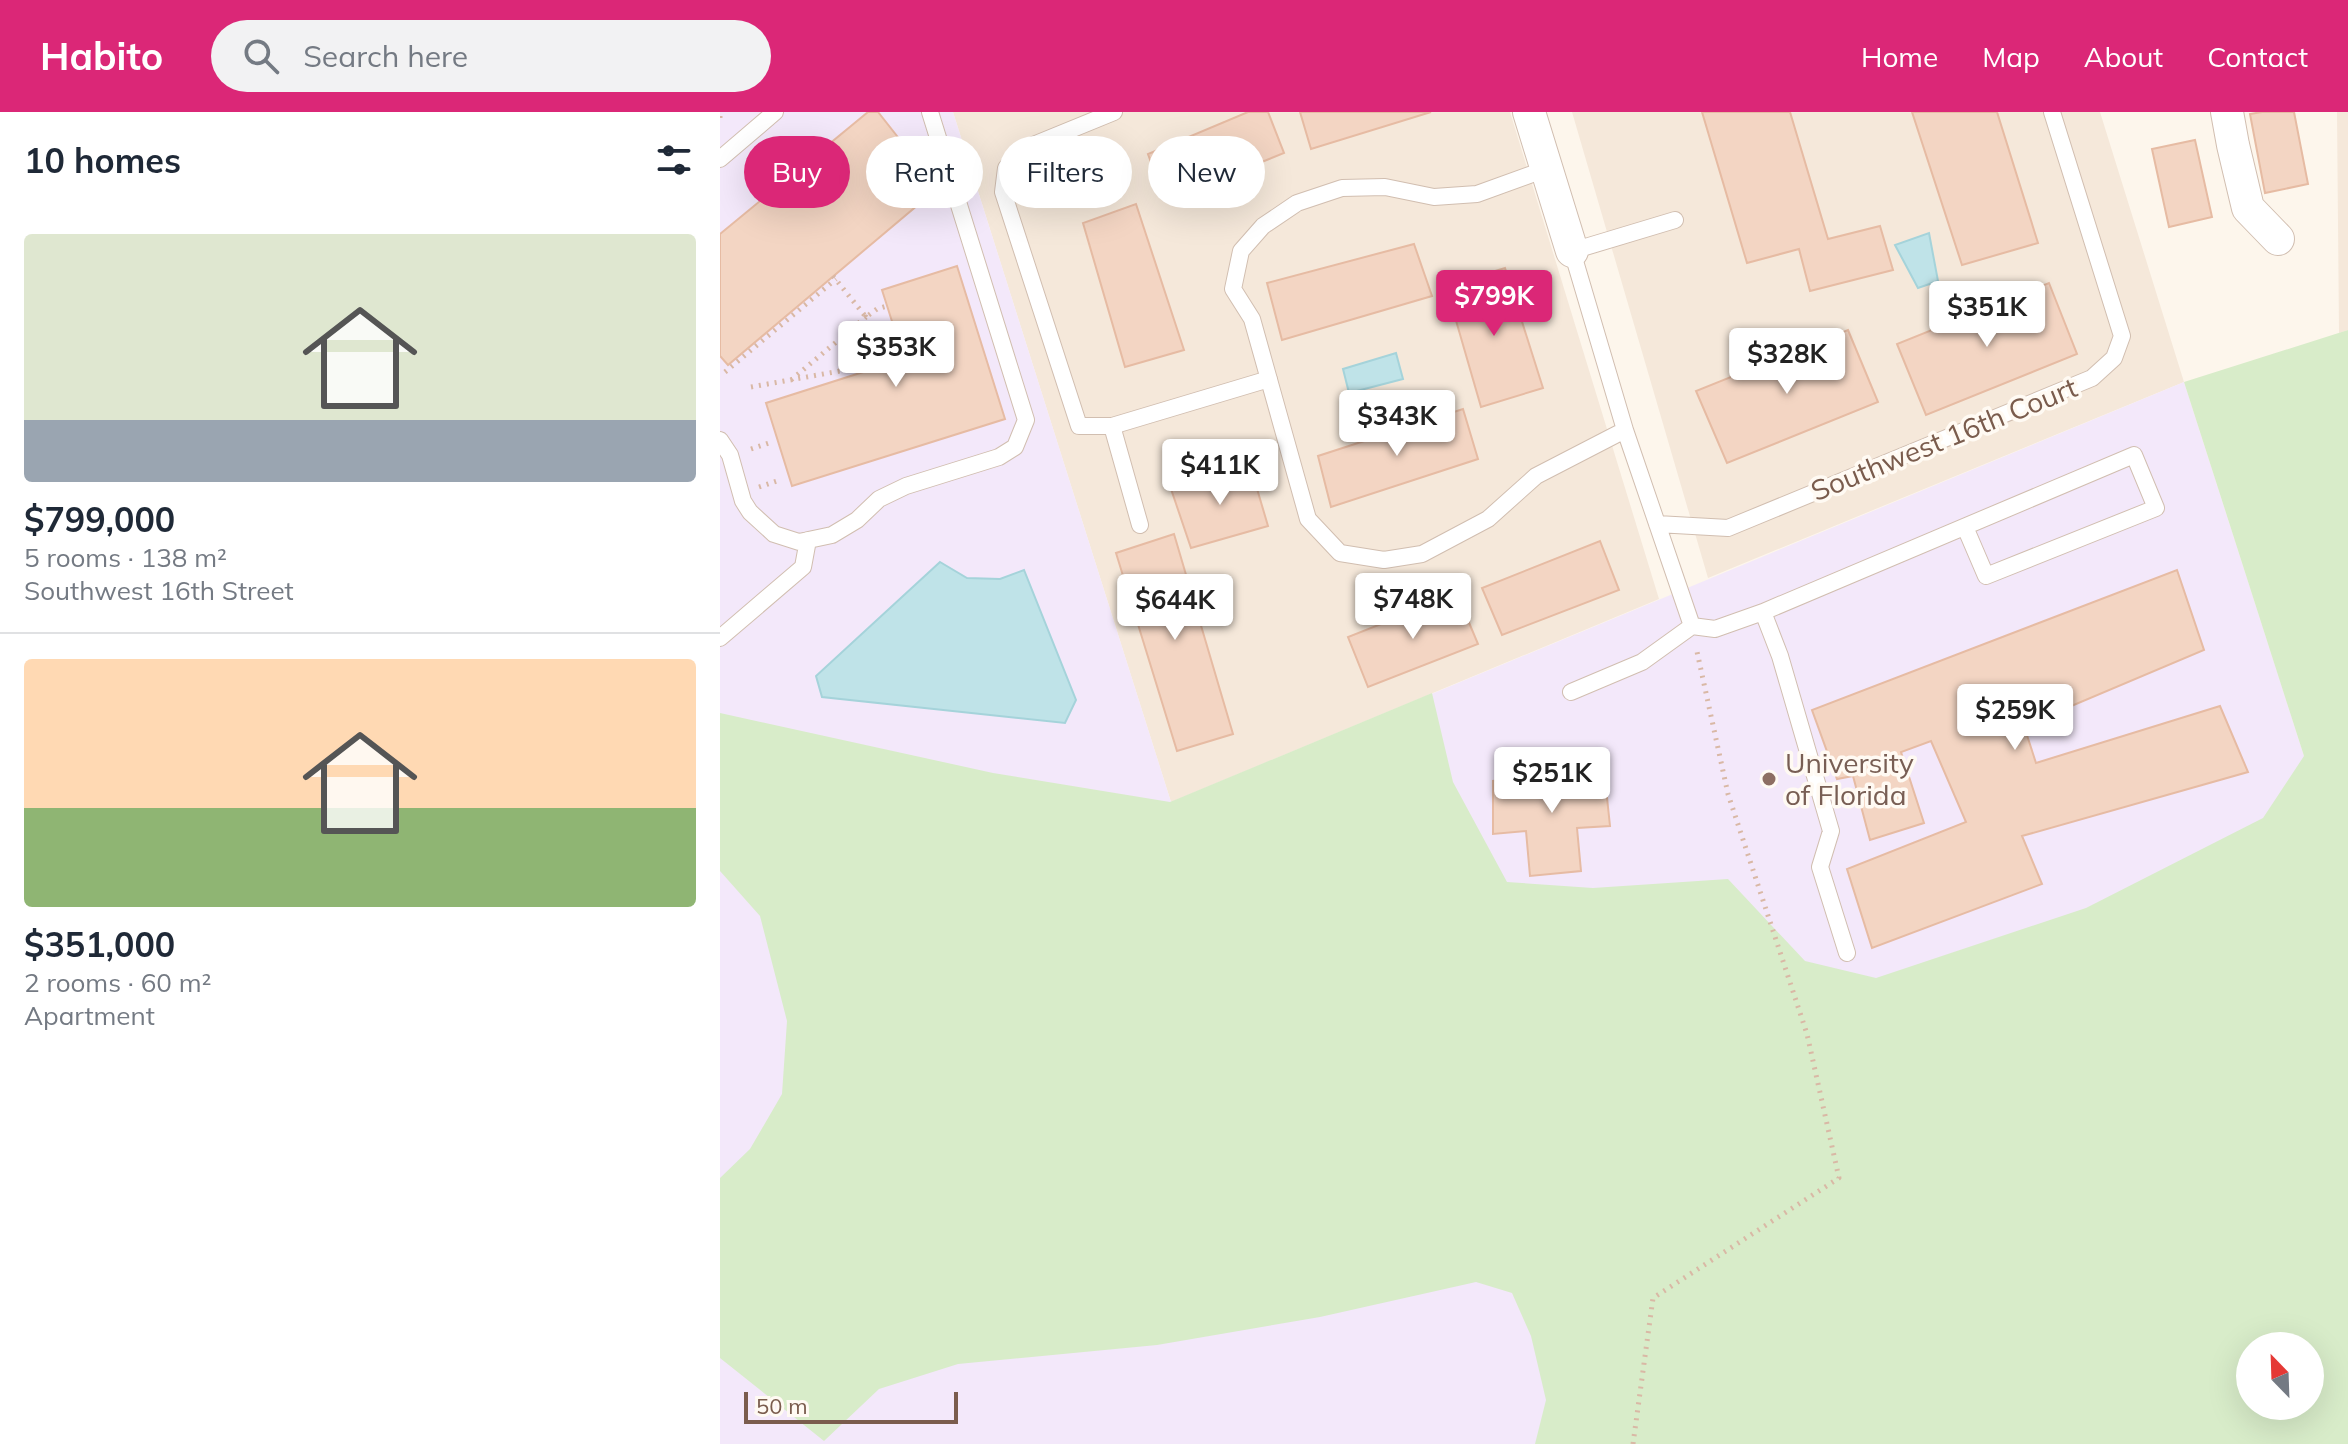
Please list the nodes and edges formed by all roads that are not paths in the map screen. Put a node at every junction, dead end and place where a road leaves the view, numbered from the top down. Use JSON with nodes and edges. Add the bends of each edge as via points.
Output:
{"nodes":[{"id":1,"x":775,"y":112,"type":"edge"},
{"id":2,"x":930,"y":112,"type":"edge"},
{"id":3,"x":1114,"y":112,"type":"edge"},
{"id":4,"x":1529,"y":112,"type":"edge"},
{"id":5,"x":2052,"y":112,"type":"edge"},
{"id":6,"x":2227,"y":112,"type":"edge"},
{"id":7,"x":720,"y":159,"type":"edge"},
{"id":8,"x":1546,"y":169,"type":"junction"},
{"id":9,"x":1675,"y":220,"type":"dead end"},
{"id":10,"x":2278,"y":239,"type":"dead end"},
{"id":11,"x":1572,"y":251,"type":"junction"},
{"id":12,"x":1269,"y":379,"type":"junction"},
{"id":13,"x":1112,"y":426,"type":"junction"},
{"id":14,"x":1625,"y":430,"type":"junction"},
{"id":15,"x":720,"y":440,"type":"edge"},
{"id":16,"x":1657,"y":524,"type":"junction"},
{"id":17,"x":1140,"y":525,"type":"dead end"},
{"id":18,"x":1965,"y":527,"type":"junction"},
{"id":19,"x":808,"y":540,"type":"junction"},
{"id":20,"x":1763,"y":612,"type":"junction"},
{"id":21,"x":1692,"y":626,"type":"junction"},
{"id":22,"x":720,"y":638,"type":"edge"},
{"id":23,"x":1571,"y":692,"type":"dead end"},
{"id":24,"x":1847,"y":953,"type":"dead end"}],
"edges":[{"from":1,"to":7,"type":"lane"},
{"from":2,"to":19,"type":"lane","via":[[1026,420],[1015,447],[999,457],[906,486],[879,499],[832,535]]},
{"from":3,"to":13,"type":"lane","via":[[1026,148],[1006,168],[1003,192],[1079,426]]},
{"from":4,"to":8,"type":"street"},
{"from":5,"to":16,"type":"lane","name":"Southwest 16th Court","via":[[2122,336],[2114,358],[2092,378],[1728,528]]},
{"from":6,"to":10,"type":"street","via":[[2248,208]]},
{"from":8,"to":11,"type":"street"},
{"from":8,"to":12,"type":"lane","via":[[1477,194],[1434,197],[1385,187],[1342,188],[1297,203],[1263,226],[1241,251],[1233,289],[1252,319]]},
{"from":9,"to":11,"type":"lane"},
{"from":11,"to":14,"type":"lane"},
{"from":12,"to":13,"type":"lane"},
{"from":12,"to":14,"type":"lane","via":[[1308,519],[1340,553],[1384,560],[1422,554],[1488,519],[1536,476]]},
{"from":13,"to":17,"type":"lane"},
{"from":14,"to":16,"type":"lane"},
{"from":15,"to":19,"type":"lane","via":[[750,512],[774,534]]},
{"from":16,"to":21,"type":"lane"},
{"from":18,"to":18,"type":"lane","via":[[1986,576],[2156,508],[2134,455]]},
{"from":18,"to":20,"type":"lane"},
{"from":19,"to":22,"type":"lane","via":[[803,567]]},
{"from":20,"to":21,"type":"lane","via":[[1715,629]]},
{"from":20,"to":24,"type":"lane","via":[[1831,831],[1820,867]]},
{"from":21,"to":23,"type":"lane","via":[[1642,662]]}]}
